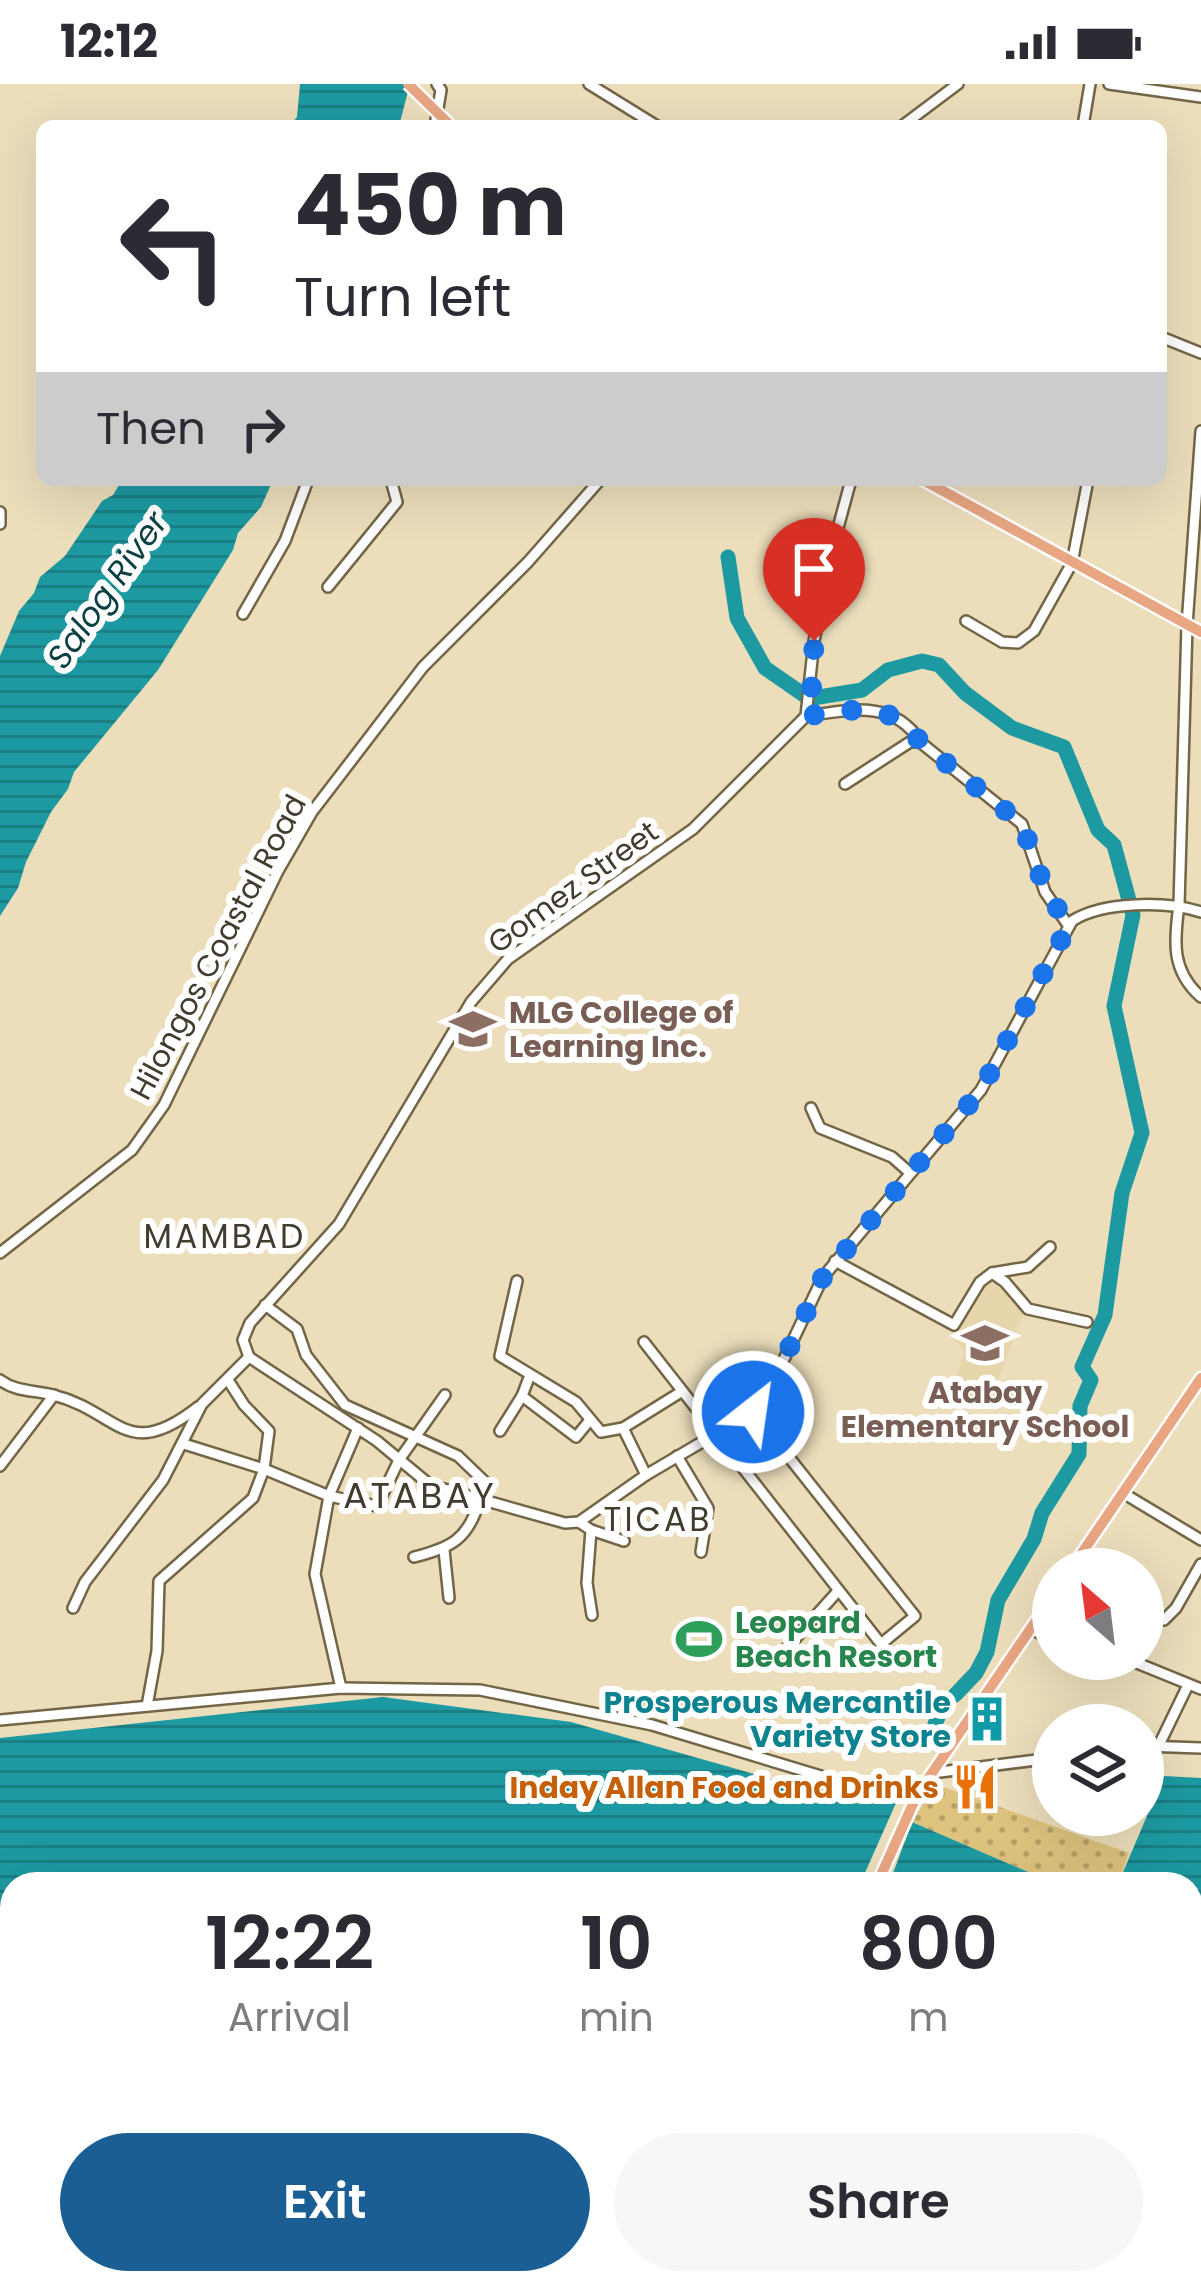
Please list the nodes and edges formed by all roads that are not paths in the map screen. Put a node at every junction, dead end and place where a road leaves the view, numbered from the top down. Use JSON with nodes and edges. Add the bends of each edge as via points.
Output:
{"nodes":[{"id":1,"x":408,"y":84,"type":"edge"},
{"id":2,"x":437,"y":84,"type":"edge"},
{"id":3,"x":589,"y":84,"type":"edge"},
{"id":4,"x":958,"y":84,"type":"edge"},
{"id":5,"x":1090,"y":84,"type":"edge"},
{"id":6,"x":1108,"y":84,"type":"edge"},
{"id":7,"x":1201,"y":98,"type":"edge"},
{"id":8,"x":436,"y":120,"type":"edge"},
{"id":9,"x":445,"y":120,"type":"edge"},
{"id":10,"x":647,"y":120,"type":"edge"},
{"id":11,"x":910,"y":120,"type":"edge"},
{"id":12,"x":1084,"y":120,"type":"edge"},
{"id":13,"x":1167,"y":339,"type":"edge"},
{"id":14,"x":1201,"y":353,"type":"edge"},
{"id":15,"x":1201,"y":431,"type":"edge"},
{"id":16,"x":306,"y":486,"type":"edge"},
{"id":17,"x":393,"y":486,"type":"edge"},
{"id":18,"x":595,"y":486,"type":"edge"},
{"id":19,"x":849,"y":486,"type":"edge"},
{"id":20,"x":934,"y":486,"type":"edge"},
{"id":21,"x":1087,"y":486,"type":"edge"},
{"id":22,"x":0,"y":512,"type":"edge"},
{"id":23,"x":0,"y":524,"type":"edge"},
{"id":24,"x":1072,"y":563,"type":"junction"},
{"id":25,"x":328,"y":587,"type":"dead end"},
{"id":26,"x":243,"y":614,"type":"dead end"},
{"id":27,"x":966,"y":621,"type":"dead end"},
{"id":28,"x":1187,"y":625,"type":"junction"},
{"id":29,"x":1201,"y":632,"type":"edge"},
{"id":30,"x":806,"y":716,"type":"junction"},
{"id":31,"x":920,"y":742,"type":"junction"},
{"id":32,"x":845,"y":784,"type":"dead end"},
{"id":33,"x":1179,"y":905,"type":"junction"},
{"id":34,"x":1201,"y":912,"type":"edge"},
{"id":35,"x":1069,"y":925,"type":"junction"},
{"id":36,"x":1201,"y":998,"type":"edge"},
{"id":37,"x":811,"y":1108,"type":"dead end"},
{"id":38,"x":909,"y":1172,"type":"junction"},
{"id":39,"x":1050,"y":1246,"type":"dead end"},
{"id":40,"x":0,"y":1253,"type":"edge"},
{"id":41,"x":835,"y":1261,"type":"junction"},
{"id":42,"x":992,"y":1273,"type":"junction"},
{"id":43,"x":517,"y":1281,"type":"dead end"},
{"id":44,"x":266,"y":1305,"type":"junction"},
{"id":45,"x":1087,"y":1322,"type":"dead end"},
{"id":46,"x":644,"y":1342,"type":"dead end"},
{"id":47,"x":249,"y":1357,"type":"junction"},
{"id":48,"x":530,"y":1375,"type":"junction"},
{"id":49,"x":1201,"y":1378,"type":"edge"},
{"id":50,"x":228,"y":1380,"type":"junction"},
{"id":51,"x":1,"y":1385,"type":"edge"},
{"id":52,"x":681,"y":1392,"type":"junction"},
{"id":53,"x":446,"y":1394,"type":"dead end"},
{"id":54,"x":54,"y":1395,"type":"junction"},
{"id":55,"x":522,"y":1396,"type":"junction"},
{"id":56,"x":202,"y":1403,"type":"junction"},
{"id":57,"x":753,"y":1412,"type":"junction"},
{"id":58,"x":590,"y":1420,"type":"junction"},
{"id":59,"x":358,"y":1428,"type":"junction"},
{"id":60,"x":623,"y":1428,"type":"junction"},
{"id":61,"x":500,"y":1431,"type":"dead end"},
{"id":62,"x":717,"y":1435,"type":"junction"},
{"id":63,"x":413,"y":1438,"type":"junction"},
{"id":64,"x":184,"y":1444,"type":"junction"},
{"id":65,"x":677,"y":1456,"type":"junction"},
{"id":66,"x":399,"y":1460,"type":"junction"},
{"id":67,"x":0,"y":1466,"type":"edge"},
{"id":68,"x":265,"y":1469,"type":"junction"},
{"id":69,"x":646,"y":1475,"type":"junction"},
{"id":70,"x":1123,"y":1492,"type":"junction"},
{"id":71,"x":329,"y":1496,"type":"junction"},
{"id":72,"x":476,"y":1501,"type":"junction"},
{"id":73,"x":580,"y":1522,"type":"junction"},
{"id":74,"x":591,"y":1530,"type":"junction"},
{"id":75,"x":1201,"y":1540,"type":"edge"},
{"id":76,"x":624,"y":1541,"type":"dead end"},
{"id":77,"x":1085,"y":1548,"type":"edge"},
{"id":78,"x":444,"y":1550,"type":"junction"},
{"id":79,"x":701,"y":1552,"type":"dead end"},
{"id":80,"x":414,"y":1557,"type":"dead end"},
{"id":81,"x":1201,"y":1564,"type":"edge"},
{"id":82,"x":838,"y":1591,"type":"junction"},
{"id":83,"x":449,"y":1598,"type":"dead end"},
{"id":84,"x":73,"y":1608,"type":"dead end"},
{"id":85,"x":592,"y":1615,"type":"dead end"},
{"id":86,"x":1164,"y":1620,"type":"edge"},
{"id":87,"x":1031,"y":1629,"type":"edge"},
{"id":88,"x":785,"y":1650,"type":"dead end"},
{"id":89,"x":1164,"y":1675,"type":"edge"},
{"id":90,"x":1188,"y":1685,"type":"junction"},
{"id":91,"x":340,"y":1688,"type":"junction"},
{"id":92,"x":1201,"y":1689,"type":"edge"},
{"id":93,"x":147,"y":1706,"type":"junction"},
{"id":94,"x":0,"y":1720,"type":"edge"},
{"id":95,"x":1164,"y":1734,"type":"edge"},
{"id":96,"x":1164,"y":1744,"type":"edge"},
{"id":97,"x":1201,"y":1748,"type":"edge"},
{"id":98,"x":1032,"y":1761,"type":"edge"},
{"id":99,"x":932,"y":1773,"type":"junction"},
{"id":100,"x":917,"y":1795,"type":"junction"},
{"id":101,"x":882,"y":1872,"type":"edge"}],
"edges":[{"from":1,"to":9,"type":"main road","bridge":true},
{"from":2,"to":8,"type":"street"},
{"from":3,"to":10,"type":"street"},
{"from":4,"to":11,"type":"street"},
{"from":5,"to":12,"type":"street"},
{"from":6,"to":7,"type":"street"},
{"from":13,"to":14,"type":"street"},
{"from":15,"to":28,"type":"street"},
{"from":16,"to":26,"type":"street"},
{"from":17,"to":25,"type":"street","via":[[398,502]]},
{"from":18,"to":40,"type":"street","name":"Hilongos Coastal Road","via":[[423,668],[312,812],[164,1105],[132,1150]]},
{"from":19,"to":30,"type":"street","via":[[814,641]]},
{"from":20,"to":24,"type":"main road"},
{"from":21,"to":24,"type":"street"},
{"from":22,"to":23,"type":"street"},
{"from":24,"to":27,"type":"street","via":[[1034,631],[1018,643]]},
{"from":24,"to":28,"type":"main road"},
{"from":28,"to":29,"type":"main road"},
{"from":28,"to":33,"type":"street"},
{"from":30,"to":31,"type":"street","via":[[883,712],[910,725]]},
{"from":30,"to":44,"type":"street","name":"Gomez Street","via":[[693,829],[508,959],[471,1002],[338,1224]]},
{"from":31,"to":32,"type":"street"},
{"from":31,"to":35,"type":"street","via":[[1022,824],[1046,892]]},
{"from":33,"to":34,"type":"street"},
{"from":33,"to":35,"type":"street","via":[[1083,914]]},
{"from":33,"to":36,"type":"street","via":[[1173,947]]},
{"from":35,"to":38,"type":"street","via":[[981,1090]]},
{"from":37,"to":38,"type":"street","via":[[820,1128]]},
{"from":38,"to":41,"type":"street"},
{"from":39,"to":42,"type":"street","via":[[1028,1267]]},
{"from":41,"to":42,"type":"street","via":[[955,1325]]},
{"from":41,"to":57,"type":"street"},
{"from":42,"to":45,"type":"street","via":[[1028,1309]]},
{"from":43,"to":48,"type":"street","via":[[500,1352]]},
{"from":44,"to":47,"type":"street","name":"Gomez Street","via":[[243,1340]]},
{"from":44,"to":63,"type":"street","via":[[297,1329],[306,1355],[345,1406]]},
{"from":46,"to":52,"type":"street"},
{"from":47,"to":50,"type":"street"},
{"from":47,"to":59,"type":"street"},
{"from":48,"to":55,"type":"street"},
{"from":48,"to":58,"type":"street"},
{"from":49,"to":70,"type":"main road"},
{"from":50,"to":56,"type":"street"},
{"from":50,"to":68,"type":"street","via":[[269,1431]]},
{"from":51,"to":54,"type":"street"},
{"from":52,"to":60,"type":"street"},
{"from":52,"to":62,"type":"street"},
{"from":53,"to":63,"type":"street"},
{"from":54,"to":56,"type":"street","via":[[138,1433],[169,1427]]},
{"from":54,"to":67,"type":"street"},
{"from":55,"to":58,"type":"street","via":[[576,1437]]},
{"from":55,"to":61,"type":"street"},
{"from":56,"to":64,"type":"street"},
{"from":57,"to":62,"type":"street"},
{"from":57,"to":82,"type":"street","via":[[915,1616],[881,1644]]},
{"from":58,"to":60,"type":"street","via":[[607,1433]]},
{"from":59,"to":66,"type":"street"},
{"from":59,"to":71,"type":"street"},
{"from":60,"to":69,"type":"street"},
{"from":62,"to":65,"type":"street"},
{"from":62,"to":82,"type":"street"},
{"from":63,"to":66,"type":"street"},
{"from":63,"to":72,"type":"street","via":[[458,1456],[483,1477]]},
{"from":64,"to":68,"type":"street"},
{"from":64,"to":84,"type":"street"},
{"from":65,"to":69,"type":"street"},
{"from":65,"to":79,"type":"street","via":[[708,1508]]},
{"from":66,"to":71,"type":"street","via":[[377,1506]]},
{"from":66,"to":72,"type":"street","via":[[430,1485]]},
{"from":68,"to":71,"type":"street"},
{"from":68,"to":93,"type":"street","via":[[253,1498],[159,1581]]},
{"from":69,"to":73,"type":"street"},
{"from":70,"to":75,"type":"street"},
{"from":70,"to":77,"type":"main road"},
{"from":71,"to":91,"type":"street","via":[[315,1574]]},
{"from":72,"to":73,"type":"street"},
{"from":72,"to":78,"type":"street","via":[[471,1528]]},
{"from":73,"to":74,"type":"street"},
{"from":74,"to":76,"type":"street"},
{"from":74,"to":85,"type":"street"},
{"from":78,"to":80,"type":"street"},
{"from":78,"to":83,"type":"street"},
{"from":81,"to":86,"type":"street"},
{"from":82,"to":88,"type":"street"},
{"from":87,"to":99,"type":"main road"},
{"from":89,"to":90,"type":"street"},
{"from":90,"to":92,"type":"street"},
{"from":90,"to":95,"type":"street"},
{"from":91,"to":93,"type":"street"},
{"from":91,"to":100,"type":"street","via":[[436,1687],[530,1698],[652,1724],[864,1789]]},
{"from":93,"to":94,"type":"street"},
{"from":96,"to":97,"type":"street"},
{"from":98,"to":99,"type":"street"},
{"from":99,"to":100,"type":"main road"},
{"from":100,"to":101,"type":"main road"}]}
